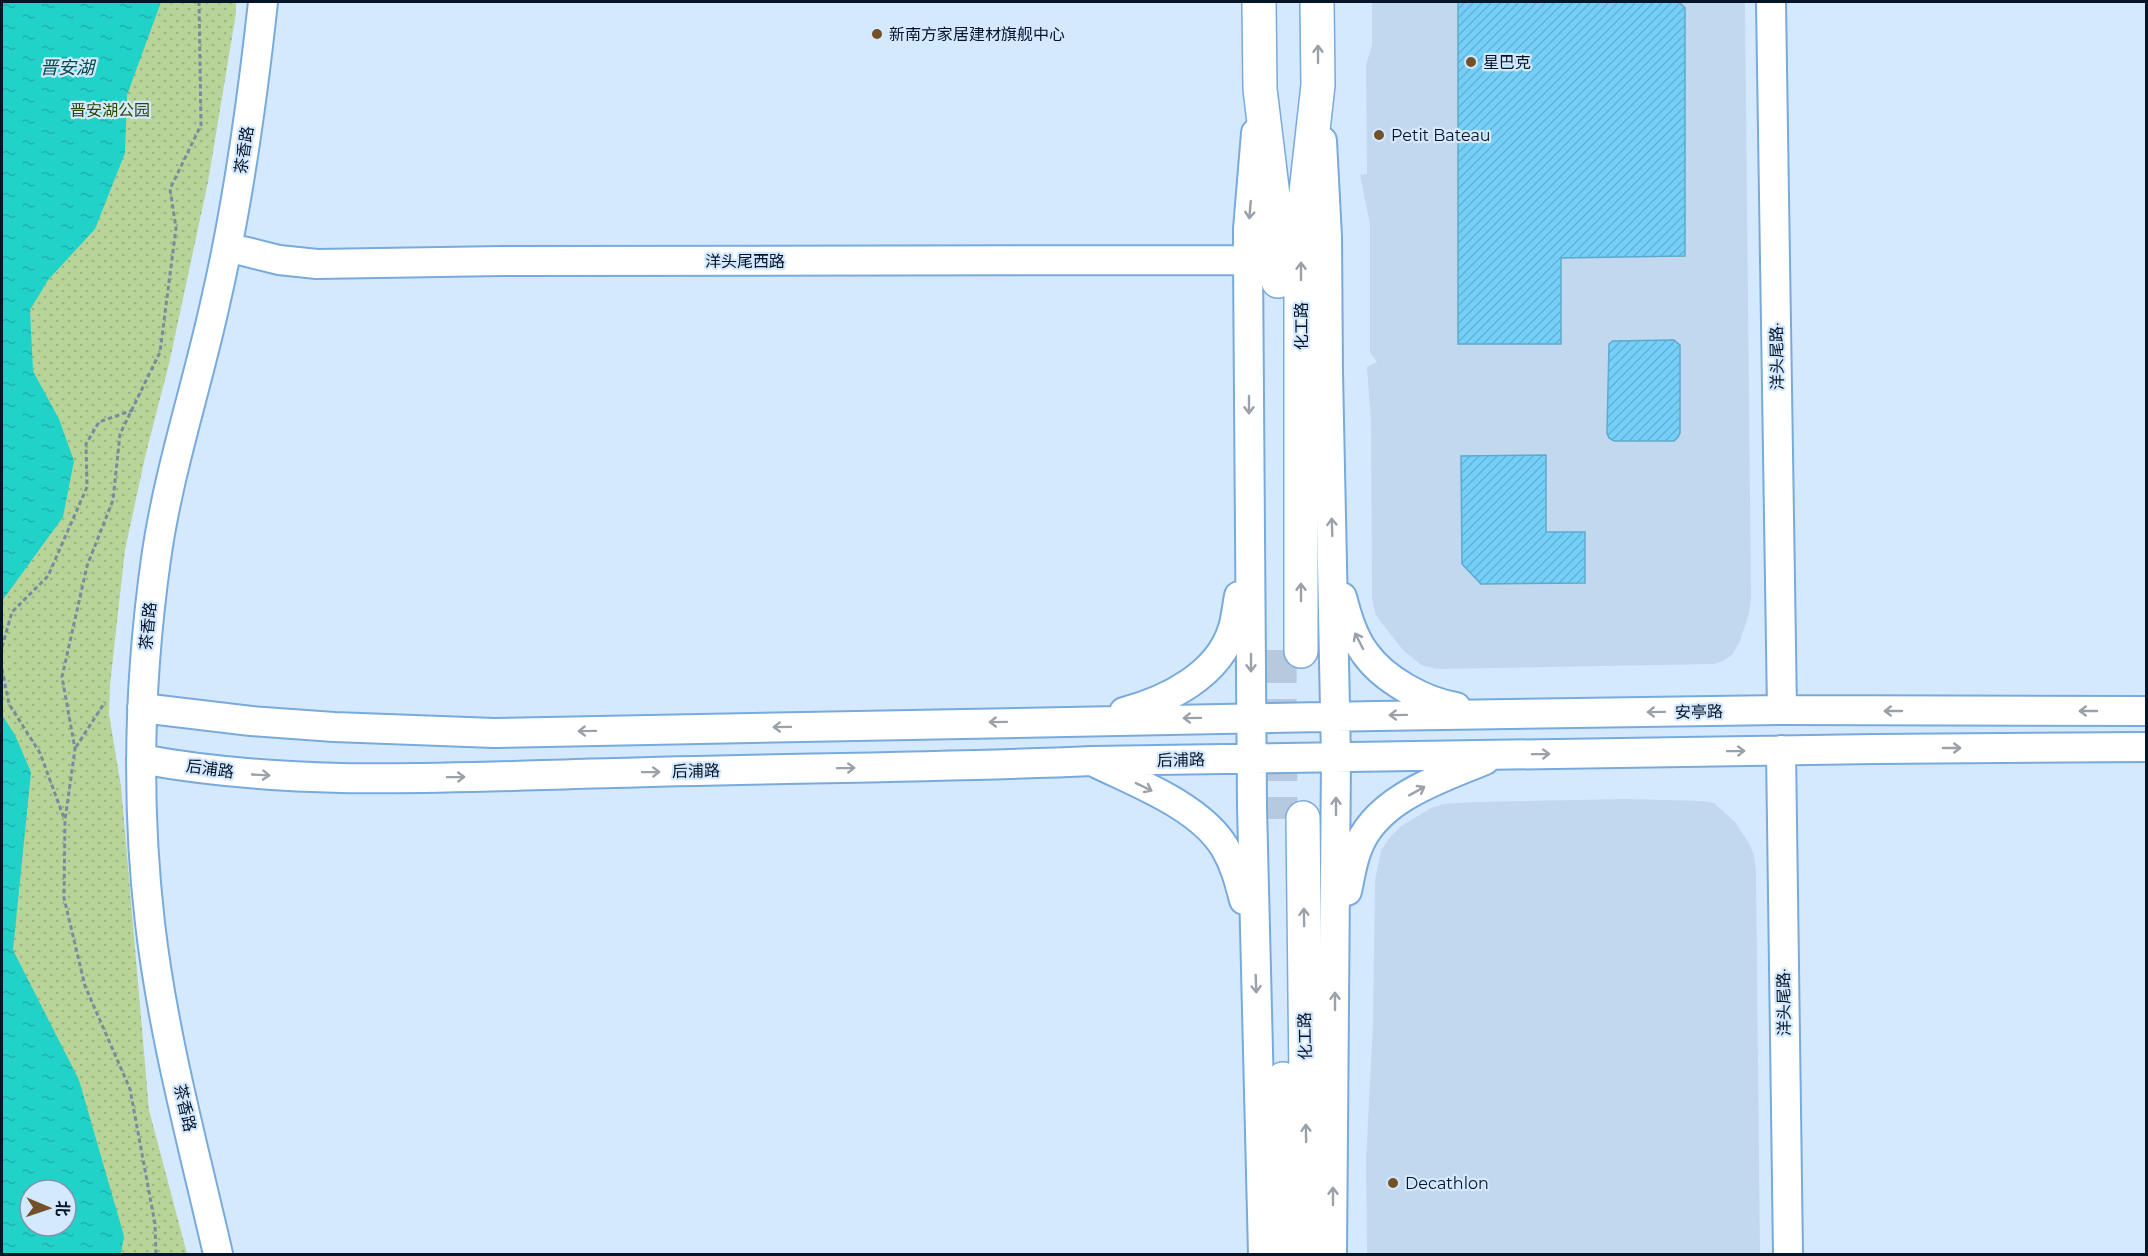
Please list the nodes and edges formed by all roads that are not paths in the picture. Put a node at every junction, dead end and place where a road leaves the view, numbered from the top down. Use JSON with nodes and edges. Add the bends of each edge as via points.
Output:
{"nodes":[{"id":1,"x":263,"y":2,"type":"edge"},
{"id":2,"x":280,"y":2,"type":"edge"},
{"id":3,"x":1259,"y":2,"type":"edge"},
{"id":4,"x":1317,"y":2,"type":"edge"},
{"id":5,"x":1772,"y":2,"type":"edge"},
{"id":6,"x":1318,"y":85,"type":"junction"},
{"id":7,"x":1260,"y":89,"type":"junction"},
{"id":8,"x":243,"y":251,"type":"junction"},
{"id":9,"x":1248,"y":260,"type":"junction"},
{"id":10,"x":1250,"y":531,"type":"junction"},
{"id":11,"x":1333,"y":565,"type":"junction"},
{"id":12,"x":151,"y":710,"type":"junction"},
{"id":13,"x":1782,"y":710,"type":"junction"},
{"id":14,"x":2146,"y":711,"type":"edge"},
{"id":15,"x":1497,"y":714,"type":"junction"},
{"id":16,"x":1335,"y":716,"type":"junction"},
{"id":17,"x":1251,"y":718,"type":"junction"},
{"id":18,"x":1092,"y":720,"type":"junction"},
{"id":19,"x":2146,"y":747,"type":"edge"},
{"id":20,"x":1781,"y":750,"type":"junction"},
{"id":21,"x":1498,"y":754,"type":"junction"},
{"id":22,"x":1336,"y":757,"type":"junction"},
{"id":23,"x":1251,"y":759,"type":"junction"},
{"id":24,"x":150,"y":760,"type":"junction"},
{"id":25,"x":1092,"y":761,"type":"junction"},
{"id":26,"x":1335,"y":945,"type":"junction"},
{"id":27,"x":1256,"y":950,"type":"junction"},
{"id":28,"x":218,"y":1254,"type":"edge"},
{"id":29,"x":235,"y":1254,"type":"edge"},
{"id":30,"x":1263,"y":1254,"type":"edge"},
{"id":31,"x":1284,"y":1254,"type":"edge"},
{"id":32,"x":1308,"y":1254,"type":"edge"},
{"id":33,"x":1332,"y":1254,"type":"edge"},
{"id":34,"x":1788,"y":1254,"type":"edge"}],
"edges":[{"from":1,"to":12,"type":"main road","name":"茶香路","via":[[241,171],[225,257],[160,531],[151,603]]},
{"from":2,"to":8,"type":"main road","name":"茶香路"},
{"from":3,"to":7,"type":"highway","name":"化工路"},
{"from":6,"to":4,"type":"highway","name":"化工路","one_way":true},
{"from":5,"to":13,"type":"main road","name":"洋头尾路·"},
{"from":7,"to":6,"type":"highway","name":"化工路","one_way":true,"via":[[1278,237],[1291,650],[1301,237]]},
{"from":11,"to":6,"type":"main road","one_way":true,"via":[[1328,237]]},
{"from":7,"to":9,"type":"main road","one_way":true},
{"from":8,"to":9,"type":"main road","name":"洋头尾西路","via":[[317,264]]},
{"from":8,"to":12,"type":"main road","name":"茶香路","via":[[180,523]]},
{"from":9,"to":10,"type":"main road","one_way":true},
{"from":10,"to":17,"type":"main road","one_way":true},
{"from":10,"to":18,"type":"main road","via":[[1233,628],[1209,668],[1165,697]]},
{"from":15,"to":11,"type":"main road","one_way":true,"via":[[1440,704],[1390,677],[1365,653],[1348,619]]},
{"from":11,"to":16,"type":"main road"},
{"from":18,"to":12,"type":"main road","one_way":true,"via":[[494,733],[334,727]]},
{"from":12,"to":24,"type":"main road","name":"茶香路"},
{"from":14,"to":13,"type":"main road","name":"安亭路","one_way":true},
{"from":13,"to":15,"type":"main road","name":"安亭路","one_way":true},
{"from":15,"to":16,"type":"main road","name":"安亭路","one_way":true},
{"from":16,"to":17,"type":"main road","name":"安亭路"},
{"from":16,"to":22,"type":"main road"},
{"from":17,"to":18,"type":"main road","one_way":true},
{"from":17,"to":23,"type":"main road"},
{"from":20,"to":19,"type":"main road","one_way":true},
{"from":21,"to":20,"type":"main road","one_way":true},
{"from":20,"to":34,"type":"main road","name":"洋头尾路·"},
{"from":21,"to":22,"type":"main road"},
{"from":26,"to":21,"type":"main road","one_way":true,"via":[[1357,850],[1371,825],[1412,793]]},
{"from":22,"to":23,"type":"main road"},
{"from":26,"to":22,"type":"main road","one_way":true},
{"from":23,"to":25,"type":"main road","name":"后浦路"},
{"from":23,"to":27,"type":"main road"},
{"from":24,"to":25,"type":"main road","name":"后浦路","one_way":true,"via":[[232,773],[416,778]]},
{"from":24,"to":28,"type":"main road","name":"茶香路","via":[[143,849],[150,926],[172,1053]]},
{"from":24,"to":29,"type":"main road","name":"茶香路","via":[[169,935]]},
{"from":25,"to":27,"type":"main road","one_way":true,"via":[[1155,792],[1207,825],[1225,846],[1237,871]]},
{"from":33,"to":26,"type":"main road","one_way":true},
{"from":27,"to":30,"type":"main road","one_way":true},
{"from":32,"to":31,"type":"highway","name":"化工路","one_way":true,"via":[[1292,819]]}]}
